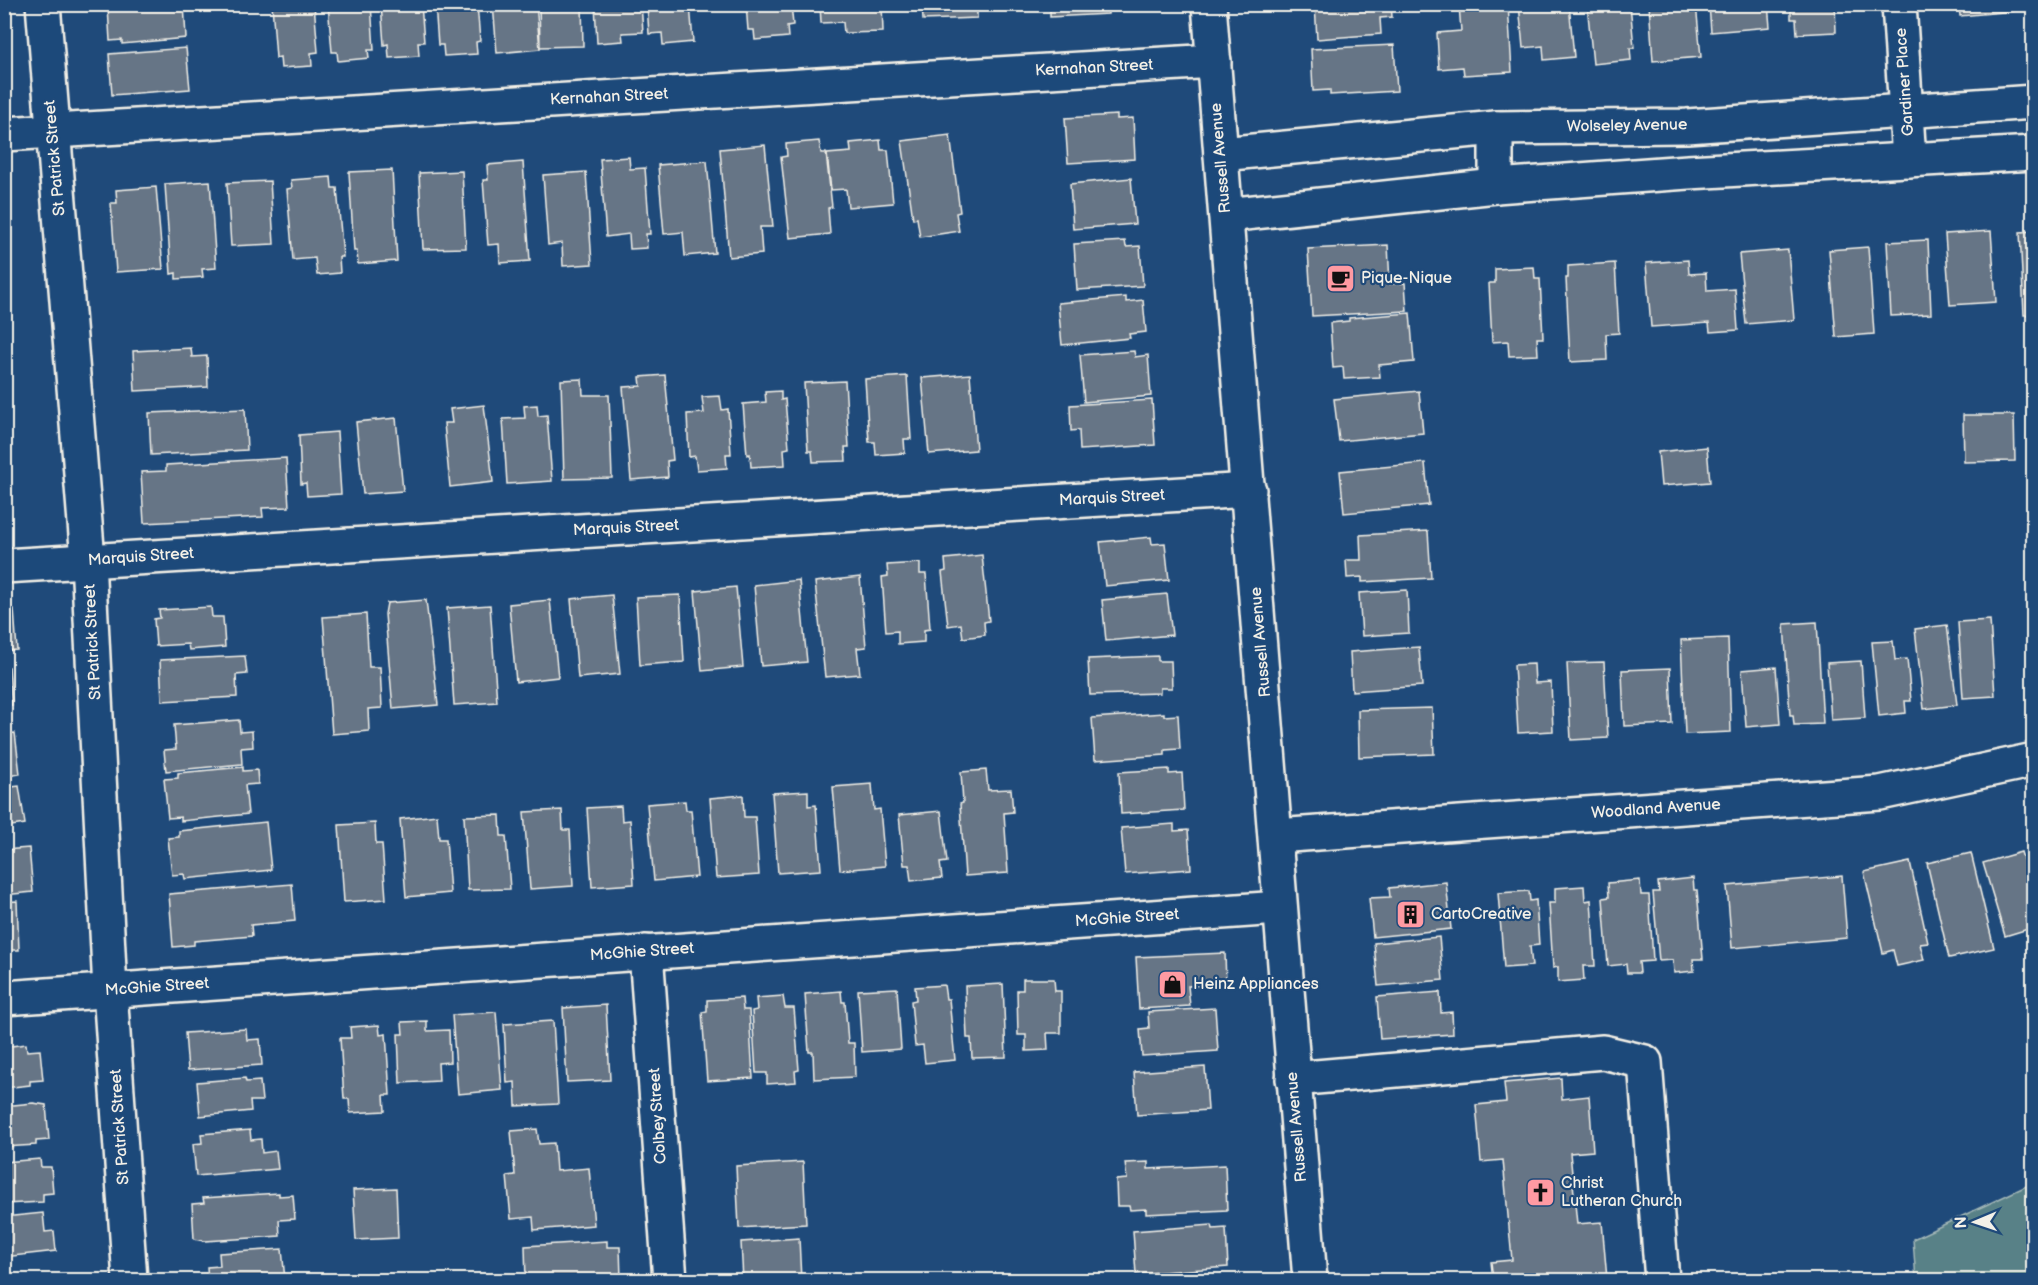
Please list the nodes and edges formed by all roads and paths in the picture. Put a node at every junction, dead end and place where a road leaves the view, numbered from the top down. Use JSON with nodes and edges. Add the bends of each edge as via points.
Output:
{"nodes":[{"id":1,"x":43,"y":4,"type":"edge"},
{"id":2,"x":1209,"y":4,"type":"edge"},
{"id":3,"x":1899,"y":4,"type":"edge"},
{"id":4,"x":1214,"y":61,"type":"junction"},
{"id":5,"x":2034,"y":102,"type":"edge"},
{"id":6,"x":1907,"y":110,"type":"junction"},
{"id":7,"x":1687,"y":126,"type":"junction"},
{"id":8,"x":1496,"y":128,"type":"junction"},
{"id":9,"x":53,"y":131,"type":"junction"},
{"id":10,"x":4,"y":134,"type":"edge"},
{"id":11,"x":2034,"y":153,"type":"edge"},
{"id":12,"x":1221,"y":154,"type":"junction"},
{"id":13,"x":1909,"y":160,"type":"junction"},
{"id":14,"x":1688,"y":172,"type":"junction"},
{"id":15,"x":1496,"y":186,"type":"junction"},
{"id":16,"x":1226,"y":215,"type":"junction"},
{"id":17,"x":1249,"y":490,"type":"junction"},
{"id":18,"x":88,"y":560,"type":"junction"},
{"id":19,"x":4,"y":566,"type":"edge"},
{"id":20,"x":2034,"y":760,"type":"edge"},
{"id":21,"x":1276,"y":836,"type":"junction"},
{"id":22,"x":1280,"y":908,"type":"junction"},
{"id":23,"x":646,"y":952,"type":"junction"},
{"id":24,"x":110,"y":990,"type":"junction"},
{"id":25,"x":4,"y":998,"type":"edge"},
{"id":26,"x":1293,"y":1079,"type":"junction"},
{"id":27,"x":130,"y":1281,"type":"edge"},
{"id":28,"x":670,"y":1281,"type":"edge"},
{"id":29,"x":1310,"y":1281,"type":"edge"},
{"id":30,"x":1662,"y":1281,"type":"edge"}],
"edges":[{"from":1,"to":9,"type":"street","name":"St Patrick Street"},
{"from":2,"to":4,"type":"street","name":"Russell Avenue"},
{"from":3,"to":6,"type":"street","name":"Gardiner Place"},
{"from":4,"to":9,"type":"street","name":"Kernahan Street"},
{"from":4,"to":12,"type":"street","name":"Russell Avenue"},
{"from":5,"to":6,"type":"street","name":"Wolseley Avenue"},
{"from":6,"to":7,"type":"street","name":"Wolseley Avenue"},
{"from":6,"to":13,"type":"street","name":"Gardiner Place"},
{"from":7,"to":8,"type":"street","name":"Wolseley Avenue"},
{"from":7,"to":14,"type":"street"},
{"from":8,"to":12,"type":"street","name":"Wolseley Avenue"},
{"from":8,"to":15,"type":"street"},
{"from":9,"to":10,"type":"street","name":"Kernahan Street"},
{"from":9,"to":18,"type":"street","name":"St Patrick Street"},
{"from":11,"to":13,"type":"street"},
{"from":12,"to":16,"type":"street","name":"Russell Avenue"},
{"from":13,"to":14,"type":"street"},
{"from":14,"to":15,"type":"street"},
{"from":15,"to":16,"type":"street"},
{"from":16,"to":17,"type":"street","name":"Russell Avenue"},
{"from":17,"to":18,"type":"street","name":"Marquis Street"},
{"from":17,"to":21,"type":"street","name":"Russell Avenue"},
{"from":18,"to":19,"type":"street","name":"Marquis Street"},
{"from":18,"to":24,"type":"street","name":"St Patrick Street"},
{"from":20,"to":21,"type":"street","name":"Woodland Avenue","via":[[1880,793]]},
{"from":21,"to":22,"type":"street","name":"Russell Avenue"},
{"from":22,"to":23,"type":"street","name":"McGhie Street"},
{"from":22,"to":26,"type":"street","name":"Russell Avenue"},
{"from":23,"to":24,"type":"street","name":"McGhie Street"},
{"from":23,"to":28,"type":"street","name":"Colbey Street"},
{"from":24,"to":25,"type":"street","name":"McGhie Street"},
{"from":24,"to":27,"type":"street","name":"St Patrick Street"},
{"from":26,"to":29,"type":"street","name":"Russell Avenue"},
{"from":26,"to":30,"type":"street","via":[[1603,1052],[1645,1062]]}]}
